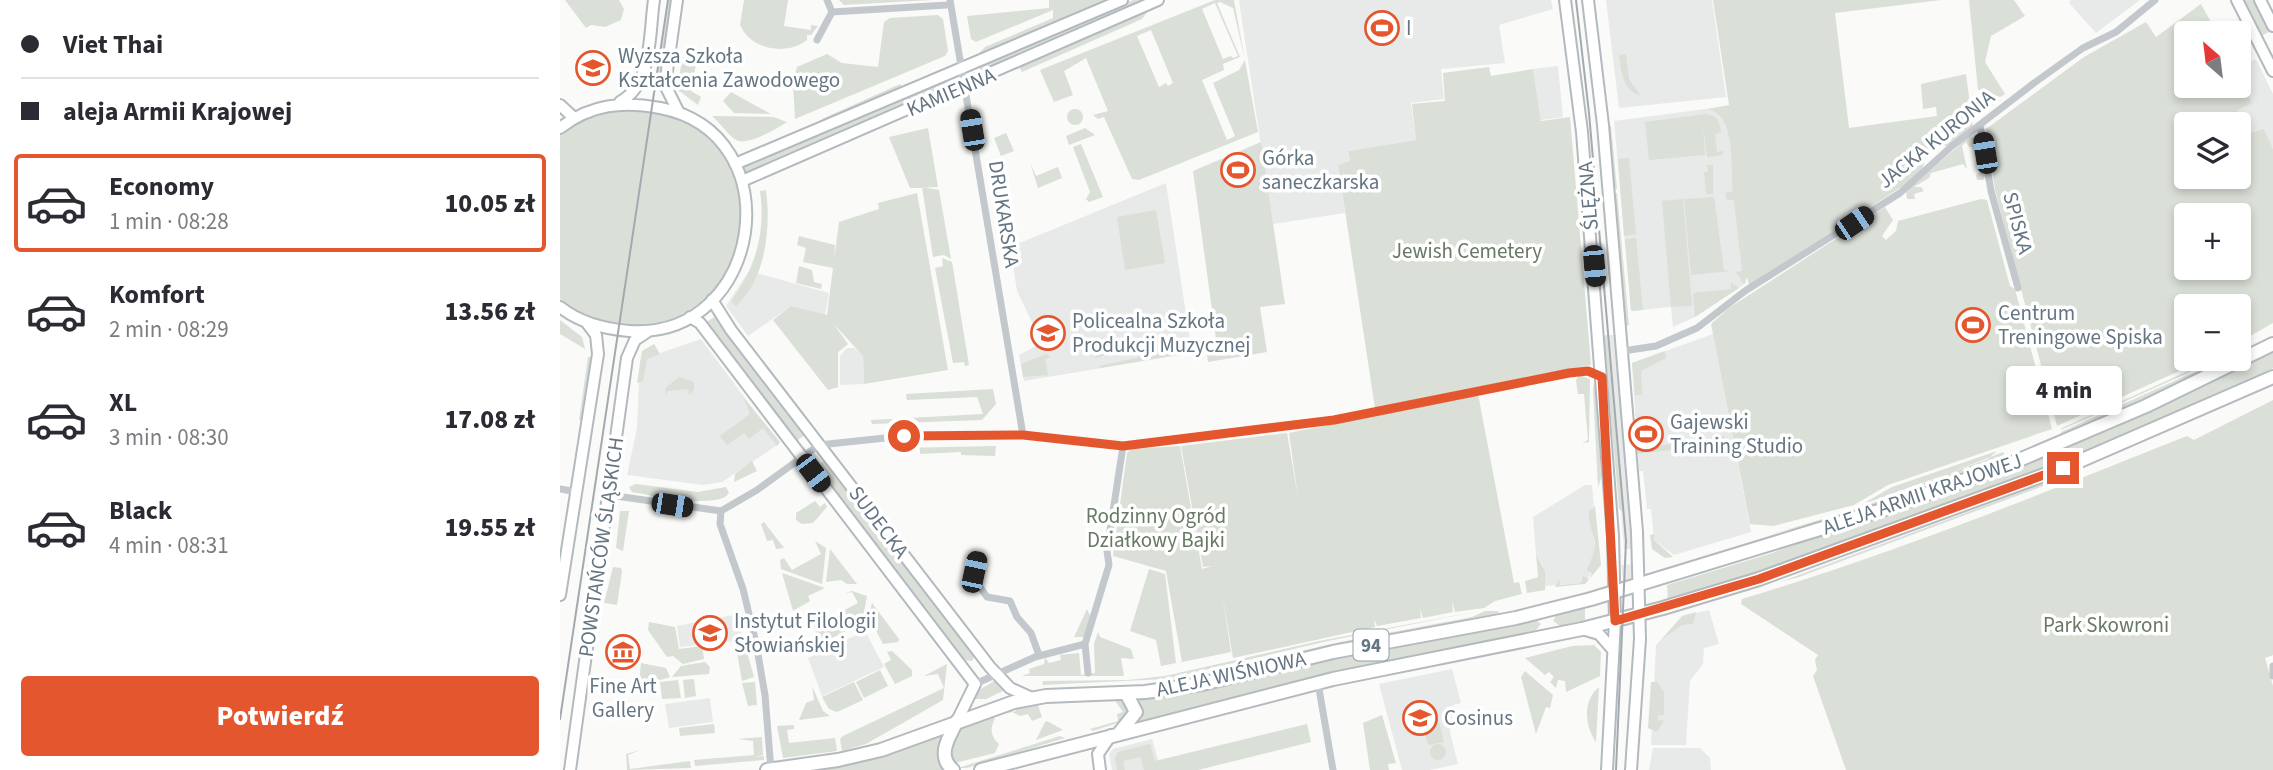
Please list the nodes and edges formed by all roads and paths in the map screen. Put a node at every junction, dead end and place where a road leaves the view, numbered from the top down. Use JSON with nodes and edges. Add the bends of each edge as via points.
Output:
{"nodes":[{"id":1,"x":654,"y":0,"type":"edge"},
{"id":2,"x":677,"y":0,"type":"edge"},
{"id":3,"x":827,"y":0,"type":"edge"},
{"id":4,"x":1122,"y":0,"type":"edge"},
{"id":5,"x":1158,"y":0,"type":"edge"},
{"id":6,"x":1564,"y":0,"type":"edge"},
{"id":7,"x":1588,"y":0,"type":"edge"},
{"id":8,"x":2155,"y":0,"type":"edge"},
{"id":9,"x":2237,"y":0,"type":"edge"},
{"id":10,"x":2260,"y":0,"type":"edge"},
{"id":11,"x":948,"y":3,"type":"edge"},
{"id":12,"x":832,"y":12,"type":"junction"},
{"id":13,"x":2273,"y":26,"type":"edge"},
{"id":14,"x":817,"y":40,"type":"dead end"},
{"id":15,"x":963,"y":69,"type":"junction"},
{"id":16,"x":2273,"y":71,"type":"edge"},
{"id":17,"x":965,"y":86,"type":"junction"},
{"id":18,"x":619,"y":103,"type":"junction"},
{"id":19,"x":560,"y":104,"type":"edge"},
{"id":20,"x":678,"y":111,"type":"junction"},
{"id":21,"x":575,"y":118,"type":"junction"},
{"id":22,"x":1980,"y":125,"type":"junction"},
{"id":23,"x":560,"y":128,"type":"edge"},
{"id":24,"x":735,"y":164,"type":"junction"},
{"id":25,"x":742,"y":181,"type":"junction"},
{"id":26,"x":2018,"y":288,"type":"dead end"},
{"id":27,"x":712,"y":300,"type":"junction"},
{"id":28,"x":560,"y":307,"type":"edge"},
{"id":29,"x":690,"y":317,"type":"junction"},
{"id":30,"x":587,"y":323,"type":"junction"},
{"id":31,"x":647,"y":332,"type":"junction"},
{"id":32,"x":2273,"y":344,"type":"edge"},
{"id":33,"x":1623,"y":351,"type":"junction"},
{"id":34,"x":1602,"y":377,"type":"junction"},
{"id":35,"x":2273,"y":377,"type":"edge"},
{"id":36,"x":1023,"y":435,"type":"junction"},
{"id":37,"x":820,"y":445,"type":"junction"},
{"id":38,"x":1123,"y":446,"type":"junction"},
{"id":39,"x":801,"y":458,"type":"junction"},
{"id":40,"x":560,"y":489,"type":"edge"},
{"id":41,"x":577,"y":492,"type":"junction"},
{"id":42,"x":609,"y":495,"type":"junction"},
{"id":43,"x":720,"y":511,"type":"junction"},
{"id":44,"x":977,"y":557,"type":"dead end"},
{"id":45,"x":1639,"y":584,"type":"junction"},
{"id":46,"x":1615,"y":592,"type":"junction"},
{"id":47,"x":560,"y":595,"type":"edge"},
{"id":48,"x":1640,"y":615,"type":"junction"},
{"id":49,"x":1615,"y":621,"type":"junction"},
{"id":50,"x":1582,"y":629,"type":"junction"},
{"id":51,"x":1085,"y":645,"type":"junction"},
{"id":52,"x":1613,"y":652,"type":"junction"},
{"id":53,"x":1039,"y":655,"type":"junction"},
{"id":54,"x":983,"y":658,"type":"junction"},
{"id":55,"x":2273,"y":666,"type":"edge"},
{"id":56,"x":965,"y":671,"type":"junction"},
{"id":57,"x":995,"y":673,"type":"junction"},
{"id":58,"x":1088,"y":673,"type":"dead end"},
{"id":59,"x":2273,"y":676,"type":"edge"},
{"id":60,"x":1318,"y":682,"type":"junction"},
{"id":61,"x":975,"y":684,"type":"junction"},
{"id":62,"x":1126,"y":693,"type":"junction"},
{"id":63,"x":1032,"y":698,"type":"junction"},
{"id":64,"x":957,"y":721,"type":"junction"},
{"id":65,"x":1116,"y":733,"type":"junction"},
{"id":66,"x":1079,"y":743,"type":"junction"},
{"id":67,"x":1098,"y":754,"type":"junction"},
{"id":68,"x":570,"y":770,"type":"edge"},
{"id":69,"x":770,"y":770,"type":"edge"},
{"id":70,"x":953,"y":770,"type":"edge"},
{"id":71,"x":981,"y":770,"type":"edge"},
{"id":72,"x":1100,"y":770,"type":"edge"},
{"id":73,"x":1333,"y":770,"type":"edge"},
{"id":74,"x":1607,"y":770,"type":"edge"},
{"id":75,"x":1631,"y":770,"type":"edge"}],
"edges":[{"from":1,"to":18,"type":"main road","via":[[641,83]]},
{"from":2,"to":20,"type":"main road","via":[[665,85]]},
{"from":3,"to":12,"type":"street"},
{"from":4,"to":15,"type":"main road","name":"KAMIENNA"},
{"from":5,"to":17,"type":"main road","name":"KAMIENNA"},
{"from":6,"to":34,"type":"main road","name":"ŚLĘŻNA","via":[[1582,132]]},
{"from":7,"to":33,"type":"main road","name":"ŚLĘŻNA"},
{"from":8,"to":22,"type":"street","name":"JACKA KURONIA","via":[[2116,32],[2066,59]]},
{"from":9,"to":16,"type":"main road"},
{"from":10,"to":13,"type":"main road"},
{"from":11,"to":12,"type":"street"},
{"from":11,"to":15,"type":"street","name":"DRUKARSKA"},
{"from":12,"to":14,"type":"street"},
{"from":15,"to":17,"type":"street","name":"DRUKARSKA"},
{"from":15,"to":24,"type":"main road","name":"KAMIENNA"},
{"from":17,"to":25,"type":"main road","name":"KAMIENNA"},
{"from":17,"to":36,"type":"street","name":"DRUKARSKA"},
{"from":18,"to":20,"type":"main road"},
{"from":18,"to":21,"type":"main road"},
{"from":19,"to":21,"type":"main road"},
{"from":20,"to":24,"type":"main road","via":[[707,129]]},
{"from":21,"to":23,"type":"main road"},
{"from":22,"to":26,"type":"street","name":"SPISKA","via":[[1991,191]]},
{"from":22,"to":33,"type":"street","name":"JACKA KURONIA","via":[[1900,193],[1745,291],[1697,328],[1656,345]]},
{"from":24,"to":25,"type":"main road"},
{"from":25,"to":27,"type":"main road","via":[[748,219],[743,251]]},
{"from":27,"to":29,"type":"main road"},
{"from":27,"to":37,"type":"main road","name":"SUDECKA"},
{"from":28,"to":30,"type":"main road"},
{"from":29,"to":31,"type":"main road"},
{"from":29,"to":39,"type":"main road","name":"SUDECKA","via":[[700,323]]},
{"from":30,"to":31,"type":"main road"},
{"from":30,"to":41,"type":"main road","name":"POWSTAŃCÓW ŚLĄSKICH","via":[[596,335],[598,354]]},
{"from":31,"to":42,"type":"main road","name":"POWSTAŃCÓW ŚLĄSKICH","via":[[635,340],[627,358]]},
{"from":32,"to":45,"type":"main road","name":"ALEJA ARMII KRAJOWEJ","number":"94","via":[[2146,406],[2012,463],[1882,510]]},
{"from":33,"to":45,"type":"main road","name":"ŚLĘŻNA"},
{"from":34,"to":38,"type":"street","via":[[1588,371],[1569,373],[1257,431]]},
{"from":34,"to":46,"type":"main road","name":"ŚLĘŻNA"},
{"from":35,"to":48,"type":"main road","name":"ALEJA ARMII KRAJOWEJ","number":"94","via":[[2068,466],[1759,579]]},
{"from":36,"to":37,"type":"street","via":[[904,436]]},
{"from":36,"to":38,"type":"street"},
{"from":37,"to":39,"type":"street"},
{"from":37,"to":54,"type":"main road","name":"SUDECKA"},
{"from":38,"to":51,"type":"street","via":[[1107,551],[1109,565]]},
{"from":39,"to":43,"type":"street"},
{"from":39,"to":56,"type":"main road","name":"SUDECKA"},
{"from":40,"to":41,"type":"street"},
{"from":41,"to":47,"type":"main road","name":"POWSTAŃCÓW ŚLĄSKICH"},
{"from":42,"to":43,"type":"street"},
{"from":42,"to":68,"type":"main road","name":"POWSTAŃCÓW ŚLĄSKICH"},
{"from":43,"to":69,"type":"street","via":[[755,640],[765,695]]},
{"from":44,"to":53,"type":"street","via":[[975,580],[987,597],[1010,601]]},
{"from":45,"to":46,"type":"main road","number":"94"},
{"from":45,"to":48,"type":"main road","name":"ŚLĘŻNA"},
{"from":46,"to":49,"type":"main road","name":"ŚLĘŻNA"},
{"from":46,"to":62,"type":"main road","name":"ALEJA WIŚNIOWA","number":"94","via":[[1516,618],[1333,652],[1202,684]]},
{"from":48,"to":49,"type":"main road","number":"94"},
{"from":48,"to":75,"type":"main road","name":"ŚLĘŻNA"},
{"from":49,"to":50,"type":"main road","name":"ALEJA WIŚNIOWA","number":"94"},
{"from":49,"to":52,"type":"main road","name":"ŚLĘŻNA"},
{"from":50,"to":52,"type":"main road","via":[[1604,637]]},
{"from":50,"to":60,"type":"main road","name":"ALEJA WIŚNIOWA","number":"94"},
{"from":51,"to":53,"type":"street"},
{"from":51,"to":58,"type":"street"},
{"from":52,"to":74,"type":"main road","name":"ŚLĘŻNA"},
{"from":53,"to":57,"type":"street"},
{"from":54,"to":56,"type":"main road"},
{"from":54,"to":57,"type":"main road","name":"SUDECKA"},
{"from":55,"to":59,"type":"street"},
{"from":56,"to":61,"type":"main road","name":"SUDECKA"},
{"from":57,"to":61,"type":"street"},
{"from":57,"to":63,"type":"main road","name":"SUDECKA","via":[[1013,690]]},
{"from":60,"to":65,"type":"main road","name":"ALEJA WIŚNIOWA","number":"94"},
{"from":60,"to":73,"type":"street"},
{"from":61,"to":64,"type":"main road"},
{"from":62,"to":63,"type":"main road","name":"ALEJA WIŚNIOWA","number":"94"},
{"from":62,"to":65,"type":"main road","via":[[1136,712]]},
{"from":63,"to":64,"type":"main road","name":"ALEJA WIŚNIOWA","number":"94"},
{"from":64,"to":69,"type":"main road","name":"ALEJA WIŚNIOWA","number":"94","via":[[881,750]]},
{"from":64,"to":70,"type":"main road","via":[[944,752],[946,764]]},
{"from":65,"to":66,"type":"main road","name":"ALEJA WIŚNIOWA","number":"94"},
{"from":65,"to":67,"type":"main road"},
{"from":66,"to":67,"type":"main road"},
{"from":66,"to":71,"type":"main road","name":"ALEJA WIŚNIOWA","number":"94"},
{"from":67,"to":72,"type":"main road"}]}
